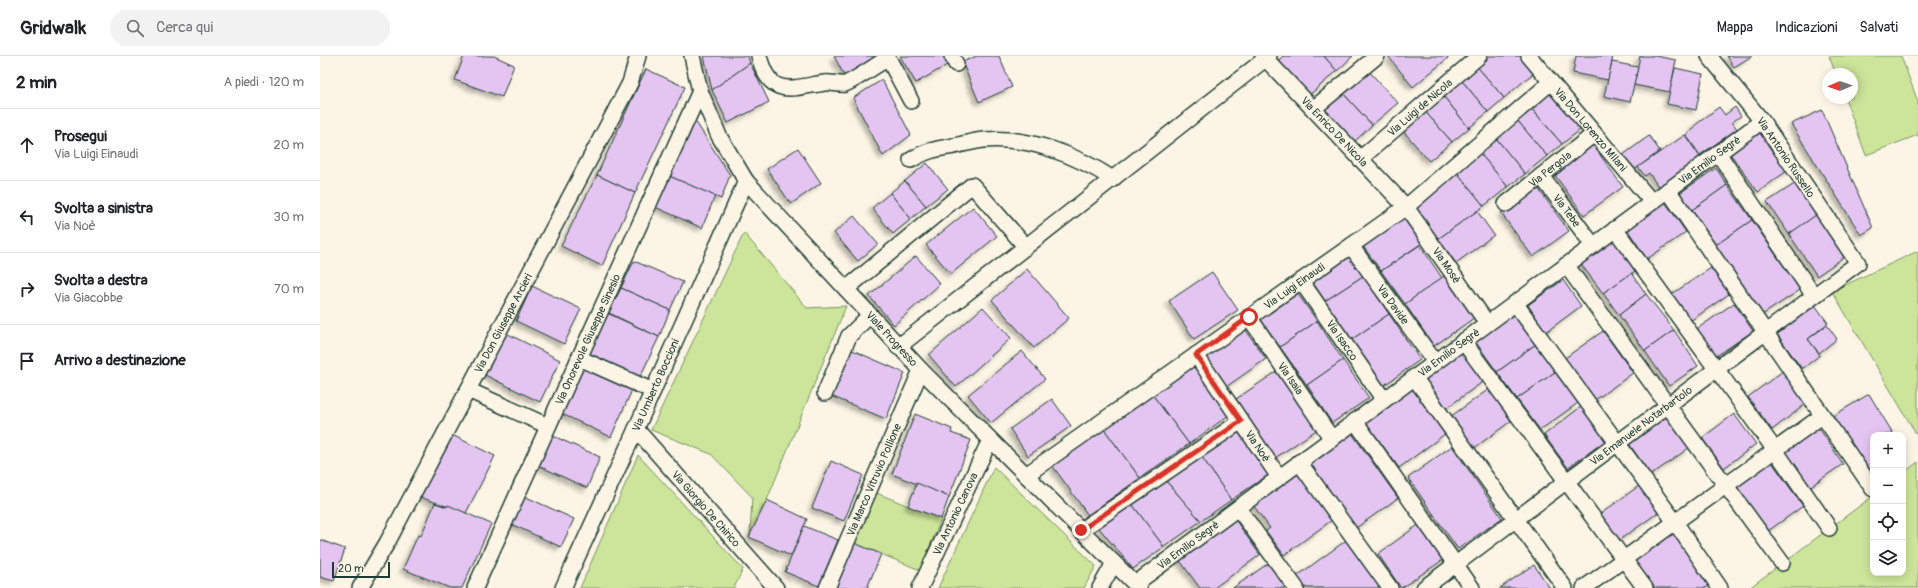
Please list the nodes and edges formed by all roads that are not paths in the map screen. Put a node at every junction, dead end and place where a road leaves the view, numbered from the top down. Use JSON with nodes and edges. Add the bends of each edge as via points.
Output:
{"nodes":[{"id":1,"x":638,"y":56,"type":"edge"},
{"id":2,"x":692,"y":56,"type":"edge"},
{"id":3,"x":759,"y":56,"type":"edge"},
{"id":4,"x":1378,"y":56,"type":"edge"},
{"id":5,"x":1479,"y":56,"type":"edge"},
{"id":6,"x":1529,"y":56,"type":"edge"},
{"id":7,"x":1709,"y":56,"type":"edge"},
{"id":8,"x":887,"y":57,"type":"edge"},
{"id":9,"x":1266,"y":57,"type":"edge"},
{"id":10,"x":1552,"y":82,"type":"junction"},
{"id":11,"x":700,"y":90,"type":"junction"},
{"id":12,"x":911,"y":101,"type":"dead end"},
{"id":13,"x":1313,"y":109,"type":"junction"},
{"id":14,"x":1762,"y":121,"type":"junction"},
{"id":15,"x":1594,"y":134,"type":"junction"},
{"id":16,"x":1718,"y":153,"type":"junction"},
{"id":17,"x":1360,"y":159,"type":"junction"},
{"id":18,"x":911,"y":160,"type":"dead end"},
{"id":19,"x":1541,"y":176,"type":"junction"},
{"id":20,"x":1113,"y":179,"type":"junction"},
{"id":21,"x":746,"y":181,"type":"junction"},
{"id":22,"x":1668,"y":190,"type":"junction"},
{"id":23,"x":1652,"y":202,"type":"junction"},
{"id":24,"x":1506,"y":204,"type":"dead end"},
{"id":25,"x":1406,"y":207,"type":"junction"},
{"id":26,"x":1615,"y":229,"type":"junction"},
{"id":27,"x":1593,"y":245,"type":"junction"},
{"id":28,"x":1351,"y":246,"type":"junction"},
{"id":29,"x":1026,"y":247,"type":"junction"},
{"id":30,"x":1858,"y":263,"type":"joint"},
{"id":31,"x":1566,"y":265,"type":"junction"},
{"id":32,"x":1301,"y":281,"type":"junction"},
{"id":33,"x":846,"y":289,"type":"junction"},
{"id":34,"x":1814,"y":296,"type":"junction"},
{"id":35,"x":1515,"y":303,"type":"junction"},
{"id":36,"x":870,"y":315,"type":"junction"},
{"id":37,"x":1249,"y":317,"type":"junction"},
{"id":38,"x":1487,"y":323,"type":"junction"},
{"id":39,"x":1765,"y":332,"type":"junction"},
{"id":40,"x":1463,"y":341,"type":"junction"},
{"id":41,"x":898,"y":346,"type":"junction"},
{"id":42,"x":1196,"y":355,"type":"junction"},
{"id":43,"x":579,"y":358,"type":"junction"},
{"id":44,"x":1435,"y":362,"type":"junction"},
{"id":45,"x":1716,"y":369,"type":"junction"},
{"id":46,"x":921,"y":370,"type":"junction"},
{"id":47,"x":1414,"y":377,"type":"junction"},
{"id":48,"x":468,"y":390,"type":"junction"},
{"id":49,"x":653,"y":391,"type":"junction"},
{"id":50,"x":825,"y":394,"type":"dead end"},
{"id":51,"x":1384,"y":400,"type":"junction"},
{"id":52,"x":1668,"y":405,"type":"junction"},
{"id":53,"x":1822,"y":416,"type":"junction"},
{"id":54,"x":1241,"y":421,"type":"junction"},
{"id":55,"x":1355,"y":422,"type":"junction"},
{"id":56,"x":548,"y":426,"type":"junction"},
{"id":57,"x":636,"y":429,"type":"junction"},
{"id":58,"x":1332,"y":439,"type":"junction"},
{"id":59,"x":990,"y":440,"type":"junction"},
{"id":60,"x":1617,"y":443,"type":"junction"},
{"id":61,"x":1775,"y":450,"type":"junction"},
{"id":62,"x":1299,"y":462,"type":"junction"},
{"id":63,"x":1026,"y":475,"type":"junction"},
{"id":64,"x":1279,"y":477,"type":"junction"},
{"id":65,"x":1566,"y":481,"type":"junction"},
{"id":66,"x":1726,"y":485,"type":"junction"},
{"id":67,"x":1870,"y":485,"type":"edge"},
{"id":68,"x":1238,"y":508,"type":"junction"},
{"id":69,"x":1516,"y":519,"type":"junction"},
{"id":70,"x":1675,"y":522,"type":"junction"},
{"id":71,"x":1829,"y":528,"type":"dead end"},
{"id":72,"x":1081,"y":530,"type":"junction"},
{"id":73,"x":1624,"y":559,"type":"junction"},
{"id":74,"x":1114,"y":563,"type":"junction"},
{"id":75,"x":1782,"y":563,"type":"dead end"},
{"id":76,"x":1456,"y":564,"type":"junction"},
{"id":77,"x":1137,"y":586,"type":"edge"},
{"id":78,"x":360,"y":588,"type":"edge"},
{"id":79,"x":476,"y":588,"type":"edge"},
{"id":80,"x":563,"y":588,"type":"edge"},
{"id":81,"x":776,"y":588,"type":"edge"},
{"id":82,"x":827,"y":588,"type":"edge"},
{"id":83,"x":920,"y":588,"type":"edge"},
{"id":84,"x":1100,"y":588,"type":"edge"},
{"id":85,"x":1296,"y":588,"type":"edge"},
{"id":86,"x":1390,"y":588,"type":"edge"},
{"id":87,"x":1424,"y":588,"type":"edge"},
{"id":88,"x":1472,"y":588,"type":"edge"},
{"id":89,"x":1565,"y":588,"type":"edge"},
{"id":90,"x":1584,"y":588,"type":"edge"},
{"id":91,"x":1645,"y":588,"type":"edge"},
{"id":92,"x":1720,"y":588,"type":"edge"}],
"edges":[{"from":1,"to":48,"type":"street","name":"Via Don Giuseppe Arcieri","via":[[630,83]]},
{"from":2,"to":11,"type":"street","name":"Viale Progresso"},
{"from":3,"to":8,"type":"street","via":[[770,80],[795,89],[826,83],[845,84]]},
{"from":4,"to":13,"type":"street"},
{"from":5,"to":17,"type":"street","name":"Via Luigi de Nicola"},
{"from":6,"to":10,"type":"street","name":"Via Don Lorenzo MIlani"},
{"from":7,"to":14,"type":"street","name":"Via Antonio Russello"},
{"from":8,"to":12,"type":"street"},
{"from":9,"to":13,"type":"street","name":"Via Enrico De Nicola"},
{"from":9,"to":20,"type":"street"},
{"from":10,"to":15,"type":"street","name":"Via Don Lorenzo MIlani"},
{"from":10,"to":25,"type":"street","name":"Via Luigi Einaudi"},
{"from":11,"to":21,"type":"street","name":"Viale Progresso","via":[[719,136]]},
{"from":11,"to":43,"type":"street","name":"Via Onorevole Giuseppe Sinesio"},
{"from":13,"to":17,"type":"street","name":"Via Enrico De Nicola"},
{"from":14,"to":16,"type":"street","name":"Via Emilio Segrè"},
{"from":14,"to":30,"type":"street","name":"Via Antonio Russello"},
{"from":15,"to":19,"type":"street","name":"Via Pergola"},
{"from":15,"to":23,"type":"street","name":"Via Don Lorenzo MIlani"},
{"from":16,"to":22,"type":"street","name":"Via Emilio Segrè"},
{"from":16,"to":34,"type":"street"},
{"from":17,"to":25,"type":"street","name":"Via Enrico De Nicola"},
{"from":18,"to":20,"type":"street","via":[[924,152],[984,140],[1017,141],[1048,148],[1094,166]]},
{"from":19,"to":24,"type":"street","name":"Via Pergola"},
{"from":19,"to":27,"type":"street","name":"Via Tebe"},
{"from":20,"to":29,"type":"street"},
{"from":21,"to":33,"type":"street","name":"Viale Progresso"},
{"from":21,"to":49,"type":"street","name":"Via Umberto Boccioni"},
{"from":22,"to":23,"type":"street","name":"Via Emilio Segrè"},
{"from":22,"to":39,"type":"street"},
{"from":23,"to":26,"type":"street","name":"Via Emilio Segrè"},
{"from":25,"to":28,"type":"street","name":"Via Luigi Einaudi"},
{"from":25,"to":38,"type":"street","name":"Via Mosè"},
{"from":26,"to":27,"type":"street","name":"Via Emilio Segrè"},
{"from":26,"to":45,"type":"street"},
{"from":27,"to":31,"type":"street","name":"Via Emilio Segrè"},
{"from":28,"to":32,"type":"street","name":"Via Luigi Einaudi"},
{"from":28,"to":44,"type":"street","name":"Via Davide"},
{"from":29,"to":33,"type":"street","via":[[972,185]]},
{"from":29,"to":41,"type":"street"},
{"from":30,"to":34,"type":"street","name":"Via Emanuele Notarbartolo"},
{"from":31,"to":35,"type":"street","name":"Via Emilio Segrè"},
{"from":31,"to":52,"type":"street"},
{"from":32,"to":37,"type":"street","name":"Via Luigi Einaudi"},
{"from":32,"to":51,"type":"street","name":"Via Isacco"},
{"from":33,"to":36,"type":"street","name":"Viale Progresso"},
{"from":34,"to":39,"type":"street","name":"Via Emanuele Notarbartolo"},
{"from":35,"to":38,"type":"street","name":"Via Emilio Segrè"},
{"from":35,"to":60,"type":"street"},
{"from":36,"to":41,"type":"street","name":"Viale Progresso"},
{"from":36,"to":50,"type":"street","via":[[849,336]]},
{"from":37,"to":42,"type":"street","name":"Via Luigi Einaudi"},
{"from":37,"to":58,"type":"street","name":"Via Isaia"},
{"from":38,"to":40,"type":"street","name":"Via Emilio Segrè"},
{"from":39,"to":45,"type":"street","name":"Via Emanuele Notarbartolo"},
{"from":39,"to":53,"type":"street"},
{"from":40,"to":44,"type":"street","name":"Via Emilio Segrè"},
{"from":40,"to":65,"type":"street"},
{"from":41,"to":46,"type":"street","name":"Viale Progresso"},
{"from":42,"to":54,"type":"street","name":"Via Noè"},
{"from":42,"to":63,"type":"street","name":"Via Luigi Einaudi"},
{"from":43,"to":49,"type":"street"},
{"from":43,"to":56,"type":"street","name":"Via Onorevole Giuseppe Sinesio"},
{"from":44,"to":47,"type":"street","name":"Via Emilio Segrè"},
{"from":45,"to":52,"type":"street","name":"Via Emanuele Notarbartolo"},
{"from":45,"to":61,"type":"street"},
{"from":46,"to":59,"type":"street","name":"Viale Progresso"},
{"from":46,"to":82,"type":"street","name":"Via Marco Vitruvio Pollione"},
{"from":47,"to":51,"type":"street","name":"Via Emilio Segrè"},
{"from":47,"to":69,"type":"street"},
{"from":48,"to":56,"type":"street"},
{"from":48,"to":78,"type":"street","name":"Via Don Giuseppe Arcieri","via":[[387,543]]},
{"from":49,"to":57,"type":"street","name":"Via Umberto Boccioni"},
{"from":51,"to":55,"type":"street","name":"Via Emilio Segrè"},
{"from":52,"to":60,"type":"street","name":"Via Emanuele Notarbartolo"},
{"from":52,"to":66,"type":"street"},
{"from":53,"to":61,"type":"street"},
{"from":53,"to":67,"type":"street"},
{"from":54,"to":64,"type":"street","name":"Via Noè"},
{"from":54,"to":72,"type":"street"},
{"from":55,"to":58,"type":"street","name":"Via Emilio Segrè"},
{"from":55,"to":76,"type":"street"},
{"from":56,"to":79,"type":"street","name":"Via Onorevole Giuseppe Sinesio"},
{"from":57,"to":80,"type":"street","name":"Via Umberto Boccioni"},
{"from":57,"to":81,"type":"street","name":"Via Giorgio De Chirico"},
{"from":58,"to":62,"type":"street","name":"Via Emilio Segrè"},
{"from":59,"to":63,"type":"street","name":"Viale Progresso"},
{"from":59,"to":83,"type":"street","name":"Via Antonio Canova"},
{"from":60,"to":65,"type":"street","name":"Via Emanuele Notarbartolo"},
{"from":60,"to":70,"type":"street"},
{"from":61,"to":66,"type":"street"},
{"from":61,"to":71,"type":"street"},
{"from":62,"to":64,"type":"street","name":"Via Emilio Segrè"},
{"from":62,"to":86,"type":"street"},
{"from":63,"to":72,"type":"street","name":"Viale Progresso"},
{"from":64,"to":68,"type":"street","name":"Via Emilio Segrè"},
{"from":65,"to":69,"type":"street","name":"Via Emanuele Notarbartolo"},
{"from":65,"to":73,"type":"street"},
{"from":66,"to":70,"type":"street"},
{"from":66,"to":75,"type":"street"},
{"from":68,"to":77,"type":"street","name":"Via Emilio Segrè"},
{"from":68,"to":85,"type":"street"},
{"from":69,"to":76,"type":"street","name":"Via Emanuele Notarbartolo"},
{"from":69,"to":89,"type":"street"},
{"from":70,"to":73,"type":"street"},
{"from":70,"to":92,"type":"street"},
{"from":72,"to":74,"type":"street","name":"Viale Progresso"},
{"from":73,"to":90,"type":"street"},
{"from":73,"to":91,"type":"street"},
{"from":74,"to":77,"type":"street","name":"Viale Progresso"},
{"from":74,"to":84,"type":"street"},
{"from":76,"to":87,"type":"street","name":"Via Emanuele Notarbartolo"},
{"from":76,"to":88,"type":"street"}]}
